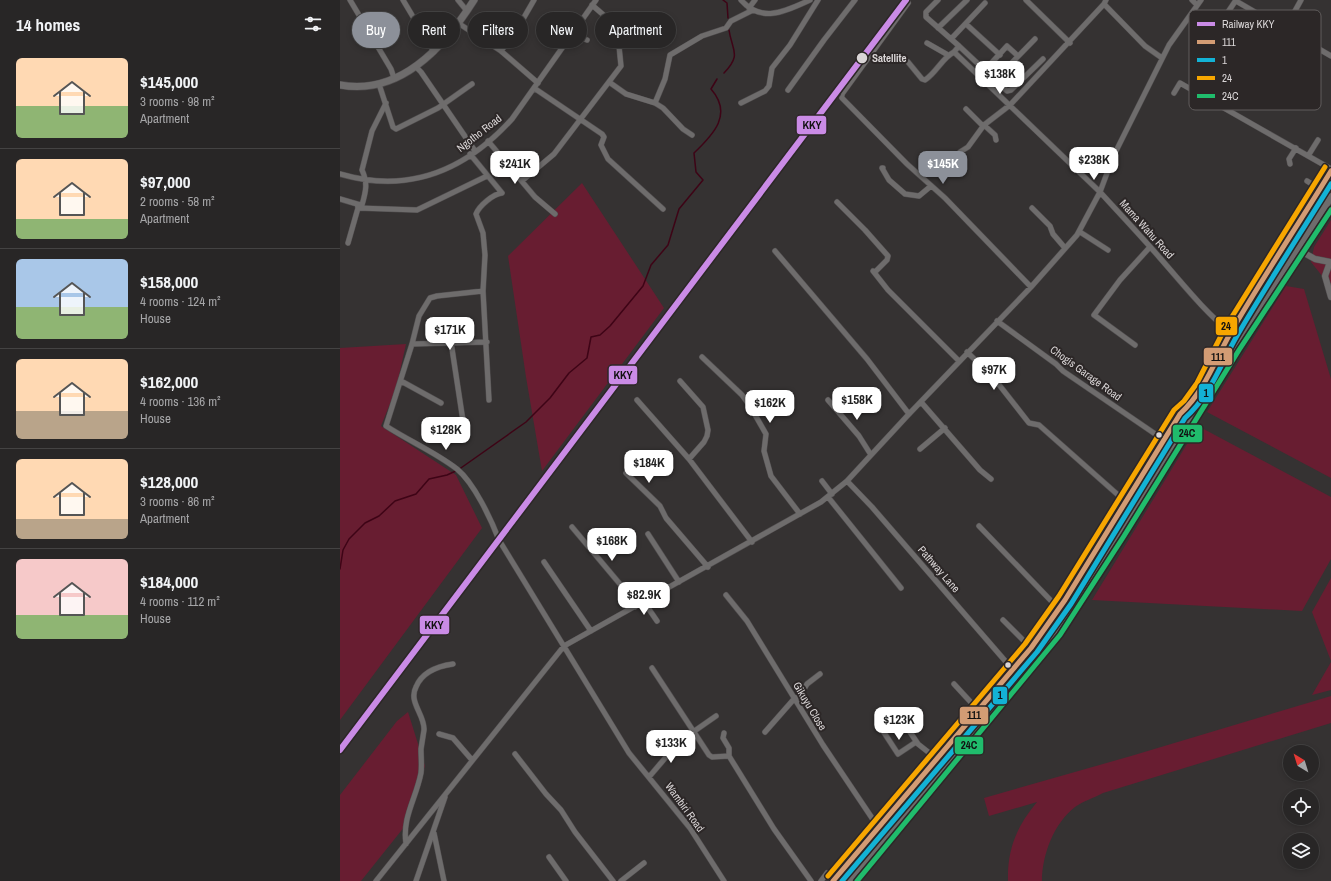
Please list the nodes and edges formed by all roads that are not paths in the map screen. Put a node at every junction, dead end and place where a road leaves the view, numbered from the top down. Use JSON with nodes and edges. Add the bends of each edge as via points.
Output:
{"nodes":[{"id":1,"x":350,"y":0,"type":"edge"},
{"id":2,"x":403,"y":0,"type":"edge"},
{"id":3,"x":458,"y":0,"type":"edge"},
{"id":4,"x":474,"y":0,"type":"edge"},
{"id":5,"x":534,"y":0,"type":"edge"},
{"id":6,"x":741,"y":0,"type":"edge"},
{"id":7,"x":755,"y":0,"type":"edge"},
{"id":8,"x":810,"y":0,"type":"edge"},
{"id":9,"x":818,"y":0,"type":"edge"},
{"id":10,"x":855,"y":0,"type":"edge"},
{"id":11,"x":908,"y":0,"type":"edge"},
{"id":12,"x":938,"y":0,"type":"edge"},
{"id":13,"x":967,"y":0,"type":"edge"},
{"id":14,"x":1026,"y":0,"type":"edge"},
{"id":15,"x":1192,"y":0,"type":"edge"},
{"id":16,"x":1201,"y":0,"type":"edge"},
{"id":17,"x":1236,"y":0,"type":"edge"},
{"id":18,"x":1301,"y":0,"type":"edge"},
{"id":19,"x":594,"y":2,"type":"edge"},
{"id":20,"x":1105,"y":2,"type":"edge"},
{"id":21,"x":985,"y":3,"type":"dead end"},
{"id":22,"x":1197,"y":5,"type":"junction"},
{"id":23,"x":751,"y":9,"type":"junction"},
{"id":24,"x":1194,"y":10,"type":"edge"},
{"id":25,"x":1229,"y":10,"type":"edge"},
{"id":26,"x":1253,"y":10,"type":"edge"},
{"id":27,"x":1295,"y":10,"type":"edge"},
{"id":28,"x":467,"y":11,"type":"junction"},
{"id":29,"x":587,"y":12,"type":"edge"},
{"id":30,"x":1189,"y":16,"type":"edge"},
{"id":31,"x":460,"y":20,"type":"edge"},
{"id":32,"x":460,"y":24,"type":"edge"},
{"id":33,"x":966,"y":24,"type":"junction"},
{"id":34,"x":938,"y":28,"type":"junction"},
{"id":35,"x":951,"y":39,"type":"junction"},
{"id":36,"x":1035,"y":39,"type":"dead end"},
{"id":37,"x":927,"y":43,"type":"dead end"},
{"id":38,"x":1070,"y":43,"type":"junction"},
{"id":39,"x":959,"y":46,"type":"junction"},
{"id":40,"x":437,"y":48,"type":"edge"},
{"id":41,"x":562,"y":48,"type":"edge"},
{"id":42,"x":1321,"y":50,"type":"edge"},
{"id":43,"x":501,"y":51,"type":"junction"},
{"id":44,"x":434,"y":52,"type":"junction"},
{"id":45,"x":954,"y":52,"type":"junction"},
{"id":46,"x":948,"y":55,"type":"junction"},
{"id":47,"x":1000,"y":55,"type":"junction"},
{"id":48,"x":1018,"y":56,"type":"junction"},
{"id":49,"x":1331,"y":56,"type":"edge"},
{"id":50,"x":1162,"y":58,"type":"junction"},
{"id":51,"x":1043,"y":59,"type":"dead end"},
{"id":52,"x":908,"y":62,"type":"dead end"},
{"id":53,"x":416,"y":67,"type":"junction"},
{"id":54,"x":985,"y":70,"type":"junction"},
{"id":55,"x":394,"y":78,"type":"junction"},
{"id":56,"x":995,"y":80,"type":"junction"},
{"id":57,"x":609,"y":82,"type":"junction"},
{"id":58,"x":379,"y":84,"type":"junction"},
{"id":59,"x":472,"y":84,"type":"dead end"},
{"id":60,"x":340,"y":85,"type":"edge"},
{"id":61,"x":536,"y":85,"type":"junction"},
{"id":62,"x":1189,"y":87,"type":"edge"},
{"id":63,"x":788,"y":90,"type":"dead end"},
{"id":64,"x":1174,"y":93,"type":"dead end"},
{"id":65,"x":842,"y":98,"type":"joint"},
{"id":66,"x":386,"y":103,"type":"junction"},
{"id":67,"x":655,"y":103,"type":"junction"},
{"id":68,"x":741,"y":103,"type":"dead end"},
{"id":69,"x":443,"y":104,"type":"junction"},
{"id":70,"x":1010,"y":106,"type":"junction"},
{"id":71,"x":966,"y":109,"type":"dead end"},
{"id":72,"x":1229,"y":110,"type":"edge"},
{"id":73,"x":579,"y":120,"type":"junction"},
{"id":74,"x":984,"y":126,"type":"junction"},
{"id":75,"x":692,"y":135,"type":"dead end"},
{"id":76,"x":996,"y":140,"type":"dead end"},
{"id":77,"x":1318,"y":140,"type":"dead end"},
{"id":78,"x":488,"y":141,"type":"junction"},
{"id":79,"x":1296,"y":148,"type":"junction"},
{"id":80,"x":960,"y":152,"type":"dead end"},
{"id":81,"x":473,"y":153,"type":"junction"},
{"id":82,"x":1308,"y":156,"type":"junction"},
{"id":83,"x":1290,"y":164,"type":"dead end"},
{"id":84,"x":884,"y":168,"type":"dead end"},
{"id":85,"x":1331,"y":170,"type":"edge"},
{"id":86,"x":340,"y":174,"type":"edge"},
{"id":87,"x":487,"y":176,"type":"junction"},
{"id":88,"x":367,"y":180,"type":"junction"},
{"id":89,"x":522,"y":180,"type":"junction"},
{"id":90,"x":1307,"y":181,"type":"dead end"},
{"id":91,"x":931,"y":186,"type":"junction"},
{"id":92,"x":1320,"y":189,"type":"junction"},
{"id":93,"x":1100,"y":192,"type":"junction"},
{"id":94,"x":1331,"y":197,"type":"edge"},
{"id":95,"x":340,"y":199,"type":"edge"},
{"id":96,"x":837,"y":202,"type":"dead end"},
{"id":97,"x":358,"y":206,"type":"junction"},
{"id":98,"x":1032,"y":208,"type":"dead end"},
{"id":99,"x":663,"y":209,"type":"dead end"},
{"id":100,"x":555,"y":214,"type":"dead end"},
{"id":101,"x":1080,"y":232,"type":"junction"},
{"id":102,"x":348,"y":243,"type":"dead end"},
{"id":103,"x":1150,"y":247,"type":"junction"},
{"id":104,"x":1065,"y":248,"type":"junction"},
{"id":105,"x":1297,"y":249,"type":"junction"},
{"id":106,"x":1108,"y":250,"type":"dead end"},
{"id":107,"x":775,"y":251,"type":"dead end"},
{"id":108,"x":1031,"y":287,"type":"junction"},
{"id":109,"x":483,"y":291,"type":"junction"},
{"id":110,"x":1331,"y":297,"type":"edge"},
{"id":111,"x":997,"y":321,"type":"junction"},
{"id":112,"x":1231,"y":333,"type":"junction"},
{"id":113,"x":451,"y":342,"type":"junction"},
{"id":114,"x":487,"y":342,"type":"junction"},
{"id":115,"x":412,"y":344,"type":"junction"},
{"id":116,"x":1135,"y":345,"type":"dead end"},
{"id":117,"x":967,"y":352,"type":"junction"},
{"id":118,"x":702,"y":357,"type":"dead end"},
{"id":119,"x":959,"y":361,"type":"junction"},
{"id":120,"x":401,"y":381,"type":"junction"},
{"id":121,"x":680,"y":381,"type":"dead end"},
{"id":122,"x":489,"y":400,"type":"dead end"},
{"id":123,"x":637,"y":400,"type":"dead end"},
{"id":124,"x":828,"y":400,"type":"dead end"},
{"id":125,"x":921,"y":402,"type":"junction"},
{"id":126,"x":441,"y":403,"type":"dead end"},
{"id":127,"x":909,"y":414,"type":"junction"},
{"id":128,"x":944,"y":428,"type":"junction"},
{"id":129,"x":465,"y":434,"type":"dead end"},
{"id":130,"x":1164,"y":440,"type":"junction"},
{"id":131,"x":920,"y":449,"type":"dead end"},
{"id":132,"x":871,"y":455,"type":"junction"},
{"id":133,"x":689,"y":459,"type":"junction"},
{"id":134,"x":626,"y":473,"type":"dead end"},
{"id":135,"x":991,"y":479,"type":"dead end"},
{"id":136,"x":822,"y":482,"type":"dead end"},
{"id":137,"x":848,"y":482,"type":"junction"},
{"id":138,"x":830,"y":495,"type":"junction"},
{"id":139,"x":1126,"y":502,"type":"junction"},
{"id":140,"x":800,"y":514,"type":"junction"},
{"id":141,"x":979,"y":526,"type":"dead end"},
{"id":142,"x":572,"y":527,"type":"dead end"},
{"id":143,"x":648,"y":534,"type":"dead end"},
{"id":144,"x":752,"y":542,"type":"junction"},
{"id":145,"x":544,"y":562,"type":"dead end"},
{"id":146,"x":708,"y":566,"type":"junction"},
{"id":147,"x":679,"y":582,"type":"junction"},
{"id":148,"x":901,"y":588,"type":"dead end"},
{"id":149,"x":726,"y":595,"type":"dead end"},
{"id":150,"x":644,"y":602,"type":"junction"},
{"id":151,"x":635,"y":607,"type":"junction"},
{"id":152,"x":1058,"y":608,"type":"junction"},
{"id":153,"x":1003,"y":620,"type":"dead end"},
{"id":154,"x":657,"y":621,"type":"dead end"},
{"id":155,"x":591,"y":631,"type":"junction"},
{"id":156,"x":564,"y":646,"type":"junction"},
{"id":157,"x":1031,"y":648,"type":"junction"},
{"id":158,"x":453,"y":664,"type":"dead end"},
{"id":159,"x":652,"y":668,"type":"dead end"},
{"id":160,"x":1013,"y":670,"type":"junction"},
{"id":161,"x":820,"y":674,"type":"dead end"},
{"id":162,"x":954,"y":684,"type":"dead end"},
{"id":163,"x":794,"y":699,"type":"junction"},
{"id":164,"x":978,"y":710,"type":"junction"},
{"id":165,"x":716,"y":716,"type":"dead end"},
{"id":166,"x":902,"y":720,"type":"dead end"},
{"id":167,"x":883,"y":731,"type":"dead end"},
{"id":168,"x":693,"y":732,"type":"junction"},
{"id":169,"x":765,"y":732,"type":"dead end"},
{"id":170,"x":724,"y":733,"type":"dead end"},
{"id":171,"x":439,"y":734,"type":"dead end"},
{"id":172,"x":682,"y":742,"type":"dead end"},
{"id":173,"x":916,"y":742,"type":"junction"},
{"id":174,"x":515,"y":754,"type":"dead end"},
{"id":175,"x":729,"y":756,"type":"junction"},
{"id":176,"x":937,"y":759,"type":"junction"},
{"id":177,"x":472,"y":760,"type":"junction"},
{"id":178,"x":649,"y":777,"type":"junction"},
{"id":179,"x":447,"y":791,"type":"junction"},
{"id":180,"x":878,"y":828,"type":"junction"},
{"id":181,"x":434,"y":831,"type":"junction"},
{"id":182,"x":406,"y":844,"type":"junction"},
{"id":183,"x":549,"y":857,"type":"dead end"},
{"id":184,"x":644,"y":863,"type":"dead end"},
{"id":185,"x":827,"y":873,"type":"dead end"},
{"id":186,"x":376,"y":881,"type":"edge"},
{"id":187,"x":416,"y":881,"type":"edge"},
{"id":188,"x":444,"y":881,"type":"edge"},
{"id":189,"x":566,"y":881,"type":"edge"},
{"id":190,"x":613,"y":881,"type":"edge"},
{"id":191,"x":621,"y":881,"type":"edge"},
{"id":192,"x":724,"y":881,"type":"edge"},
{"id":193,"x":811,"y":881,"type":"edge"},
{"id":194,"x":821,"y":881,"type":"edge"},
{"id":195,"x":833,"y":881,"type":"edge"},
{"id":196,"x":848,"y":881,"type":"edge"}],
"edges":[{"from":1,"to":55,"type":"street"},
{"from":2,"to":44,"type":"street"},
{"from":3,"to":28,"type":"street"},
{"from":4,"to":28,"type":"main road"},
{"from":5,"to":43,"type":"street","via":[[526,17]]},
{"from":6,"to":23,"type":"street"},
{"from":7,"to":23,"type":"street"},
{"from":8,"to":23,"type":"street","via":[[780,14]]},
{"from":9,"to":68,"type":"street","via":[[772,68],[765,92]]},
{"from":10,"to":63,"type":"street"},
{"from":11,"to":65,"type":"street","via":[[909,3]]},
{"from":12,"to":34,"type":"street","via":[[925,15]]},
{"from":13,"to":34,"type":"street"},
{"from":14,"to":38,"type":"street"},
{"from":15,"to":22,"type":"street"},
{"from":16,"to":22,"type":"street"},
{"from":17,"to":25,"type":"street"},
{"from":17,"to":26,"type":"street"},
{"from":18,"to":27,"type":"street"},
{"from":19,"to":29,"type":"street","name":"Ngotho Road"},
{"from":19,"to":57,"type":"street","via":[[614,24],[618,36],[621,66]]},
{"from":20,"to":38,"type":"street"},
{"from":20,"to":50,"type":"street","via":[[1146,46]]},
{"from":21,"to":33,"type":"street"},
{"from":22,"to":24,"type":"street"},
{"from":23,"to":67,"type":"street","via":[[731,21],[726,28],[702,36],[670,55],[665,78]]},
{"from":28,"to":31,"type":"main road"},
{"from":30,"to":50,"type":"street"},
{"from":32,"to":43,"type":"street"},
{"from":33,"to":35,"type":"street"},
{"from":33,"to":47,"type":"street"},
{"from":34,"to":35,"type":"street"},
{"from":35,"to":39,"type":"street"},
{"from":36,"to":48,"type":"street"},
{"from":37,"to":46,"type":"street"},
{"from":38,"to":70,"type":"street"},
{"from":39,"to":45,"type":"street"},
{"from":39,"to":54,"type":"street"},
{"from":40,"to":44,"type":"main road"},
{"from":41,"to":61,"type":"street","name":"Ngotho Road"},
{"from":42,"to":49,"type":"street"},
{"from":43,"to":61,"type":"street"},
{"from":44,"to":53,"type":"main road"},
{"from":45,"to":46,"type":"street"},
{"from":45,"to":70,"type":"street","name":"Mama Wahu Road"},
{"from":46,"to":52,"type":"street","via":[[925,80]]},
{"from":47,"to":48,"type":"street","via":[[1007,46]]},
{"from":47,"to":54,"type":"street"},
{"from":48,"to":56,"type":"street"},
{"from":50,"to":93,"type":"street","via":[[1111,162]]},
{"from":51,"to":56,"type":"street","via":[[1010,90],[1007,91]]},
{"from":53,"to":55,"type":"main road"},
{"from":53,"to":69,"type":"street"},
{"from":54,"to":56,"type":"street"},
{"from":55,"to":58,"type":"main road"},
{"from":57,"to":67,"type":"street","via":[[626,94]]},
{"from":57,"to":73,"type":"street"},
{"from":58,"to":60,"type":"main road","via":[[364,87]]},
{"from":58,"to":66,"type":"street"},
{"from":59,"to":69,"type":"street"},
{"from":61,"to":73,"type":"street"},
{"from":61,"to":78,"type":"street","name":"Ngotho Road","via":[[512,119]]},
{"from":62,"to":64,"type":"street","via":[[1180,82]]},
{"from":65,"to":91,"type":"street"},
{"from":66,"to":69,"type":"street","via":[[396,129],[426,116]]},
{"from":66,"to":88,"type":"street","via":[[372,131],[362,170]]},
{"from":67,"to":75,"type":"street"},
{"from":69,"to":81,"type":"street"},
{"from":70,"to":74,"type":"street"},
{"from":70,"to":93,"type":"street","name":"Mama Wahu Road"},
{"from":71,"to":74,"type":"street"},
{"from":72,"to":79,"type":"street"},
{"from":73,"to":89,"type":"street","via":[[554,154]]},
{"from":73,"to":99,"type":"street","via":[[602,134],[604,137],[601,148],[608,159]]},
{"from":74,"to":76,"type":"street","via":[[995,135]]},
{"from":74,"to":80,"type":"street","via":[[968,147]]},
{"from":77,"to":82,"type":"street"},
{"from":78,"to":81,"type":"street","name":"Ngotho Road"},
{"from":78,"to":89,"type":"street"},
{"from":79,"to":82,"type":"street"},
{"from":79,"to":83,"type":"street","via":[[1289,160]]},
{"from":81,"to":87,"type":"street"},
{"from":81,"to":88,"type":"street","name":"Ngotho Road","via":[[423,178],[392,182]]},
{"from":82,"to":85,"type":"street"},
{"from":84,"to":91,"type":"street","via":[[889,180],[905,194],[919,196]]},
{"from":85,"to":92,"type":"main road"},
{"from":86,"to":88,"type":"street","name":"Ngotho Road"},
{"from":87,"to":97,"type":"street","via":[[417,210]]},
{"from":87,"to":109,"type":"street","via":[[502,194],[495,195],[476,214],[483,233],[485,255]]},
{"from":88,"to":97,"type":"street","via":[[362,205]]},
{"from":89,"to":100,"type":"street","via":[[535,197]]},
{"from":90,"to":92,"type":"street"},
{"from":91,"to":108,"type":"street"},
{"from":92,"to":112,"type":"main road"},
{"from":93,"to":101,"type":"street"},
{"from":93,"to":103,"type":"street","name":"Mama Wahu Road"},
{"from":94,"to":105,"type":"main road"},
{"from":95,"to":97,"type":"street"},
{"from":96,"to":119,"type":"street","via":[[888,256],[876,272],[873,271],[874,273]]},
{"from":97,"to":102,"type":"street"},
{"from":98,"to":104,"type":"street","via":[[1050,226],[1053,234]]},
{"from":101,"to":104,"type":"street"},
{"from":101,"to":106,"type":"street"},
{"from":103,"to":112,"type":"street","name":"Mama Wahu Road","via":[[1192,297]]},
{"from":103,"to":116,"type":"street","via":[[1120,280],[1094,315]]},
{"from":104,"to":108,"type":"street"},
{"from":105,"to":110,"type":"street","via":[[1315,259],[1330,262],[1325,276]]},
{"from":105,"to":196,"type":"main road","via":[[1054,631]]},
{"from":107,"to":127,"type":"street","via":[[867,359]]},
{"from":108,"to":111,"type":"street"},
{"from":109,"to":114,"type":"street"},
{"from":109,"to":115,"type":"street","via":[[430,298],[419,316]]},
{"from":111,"to":117,"type":"street"},
{"from":111,"to":130,"type":"street","name":"Chogis Garage Road","via":[[1063,371]]},
{"from":112,"to":130,"type":"main road","via":[[1189,407],[1180,414]]},
{"from":113,"to":114,"type":"street"},
{"from":113,"to":115,"type":"street"},
{"from":113,"to":129,"type":"street"},
{"from":114,"to":122,"type":"street"},
{"from":115,"to":120,"type":"street"},
{"from":117,"to":119,"type":"street"},
{"from":117,"to":139,"type":"street","via":[[993,377],[1029,423],[1039,425]]},
{"from":118,"to":140,"type":"street","via":[[750,406],[766,434],[764,451],[771,476]]},
{"from":119,"to":125,"type":"street"},
{"from":120,"to":126,"type":"street"},
{"from":120,"to":156,"type":"street","name":"Wambiri Road","via":[[386,426],[445,461],[462,475],[488,514],[499,540]]},
{"from":121,"to":133,"type":"street","via":[[703,407],[708,430],[704,442]]},
{"from":123,"to":133,"type":"street"},
{"from":124,"to":132,"type":"street","via":[[859,436]]},
{"from":125,"to":127,"type":"street"},
{"from":125,"to":128,"type":"street"},
{"from":127,"to":132,"type":"street"},
{"from":128,"to":131,"type":"street"},
{"from":128,"to":135,"type":"street"},
{"from":130,"to":139,"type":"main road"},
{"from":132,"to":137,"type":"street"},
{"from":133,"to":144,"type":"street"},
{"from":134,"to":146,"type":"street","via":[[660,506],[666,518]]},
{"from":136,"to":138,"type":"street"},
{"from":137,"to":138,"type":"street"},
{"from":137,"to":160,"type":"street","name":"Pathway Lane"},
{"from":138,"to":140,"type":"street"},
{"from":138,"to":148,"type":"street"},
{"from":139,"to":152,"type":"main road"},
{"from":140,"to":144,"type":"street"},
{"from":141,"to":152,"type":"street"},
{"from":142,"to":151,"type":"street","via":[[630,596]]},
{"from":143,"to":147,"type":"street"},
{"from":144,"to":146,"type":"street"},
{"from":145,"to":155,"type":"street"},
{"from":146,"to":147,"type":"street"},
{"from":147,"to":150,"type":"street"},
{"from":149,"to":163,"type":"street","name":"Gikuyu Close","via":[[747,621]]},
{"from":150,"to":151,"type":"street"},
{"from":150,"to":154,"type":"street"},
{"from":151,"to":155,"type":"street"},
{"from":152,"to":157,"type":"main road"},
{"from":153,"to":157,"type":"street"},
{"from":155,"to":156,"type":"street"},
{"from":156,"to":177,"type":"street"},
{"from":156,"to":178,"type":"street","name":"Wambiri Road","via":[[629,753]]},
{"from":157,"to":160,"type":"main road"},
{"from":158,"to":182,"type":"street","via":[[434,668],[419,682],[414,692],[414,702],[424,730],[421,773],[404,830]]},
{"from":159,"to":168,"type":"street"},
{"from":160,"to":164,"type":"main road"},
{"from":161,"to":163,"type":"street"},
{"from":162,"to":164,"type":"street"},
{"from":163,"to":169,"type":"street"},
{"from":163,"to":180,"type":"street","name":"Gikuyu Close"},
{"from":164,"to":176,"type":"main road"},
{"from":165,"to":168,"type":"street"},
{"from":166,"to":173,"type":"street"},
{"from":167,"to":173,"type":"street","via":[[898,754]]},
{"from":168,"to":175,"type":"street","via":[[709,755]]},
{"from":170,"to":175,"type":"street","via":[[723,738],[729,748]]},
{"from":171,"to":177,"type":"street","via":[[453,738]]},
{"from":172,"to":178,"type":"street"},
{"from":173,"to":176,"type":"street"},
{"from":174,"to":190,"type":"street","via":[[561,810]]},
{"from":175,"to":193,"type":"street","via":[[774,829]]},
{"from":176,"to":180,"type":"main road"},
{"from":177,"to":179,"type":"street"},
{"from":178,"to":192,"type":"street","name":"Wambiri Road","via":[[690,828]]},
{"from":179,"to":181,"type":"street"},
{"from":179,"to":182,"type":"street"},
{"from":180,"to":195,"type":"main road"},
{"from":181,"to":187,"type":"street"},
{"from":181,"to":188,"type":"street"},
{"from":182,"to":186,"type":"street"},
{"from":183,"to":189,"type":"street"},
{"from":184,"to":191,"type":"street"},
{"from":185,"to":194,"type":"street"}]}
